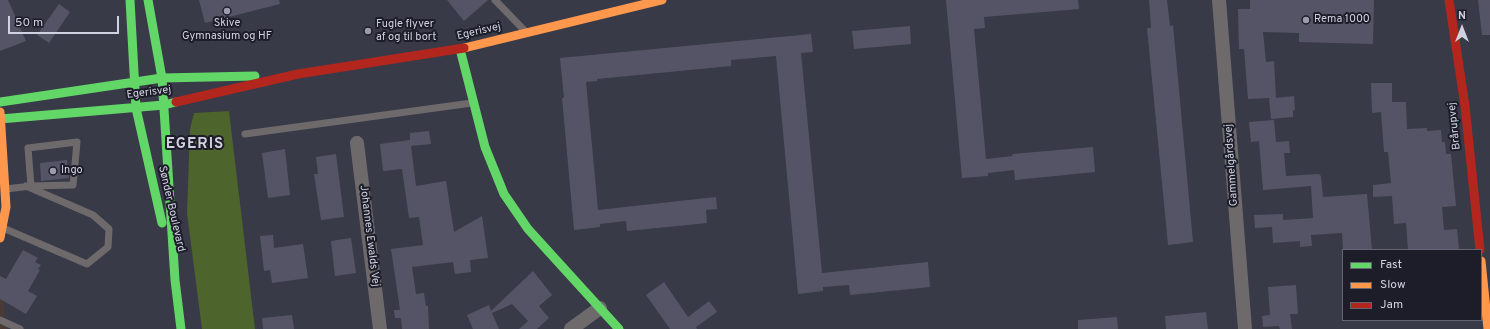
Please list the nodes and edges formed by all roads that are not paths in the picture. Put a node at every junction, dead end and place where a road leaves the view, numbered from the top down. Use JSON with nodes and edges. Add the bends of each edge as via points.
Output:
{"nodes":[{"id":1,"x":130,"y":0,"type":"edge"},
{"id":2,"x":148,"y":0,"type":"edge"},
{"id":3,"x":495,"y":0,"type":"edge"},
{"id":4,"x":662,"y":0,"type":"edge"},
{"id":5,"x":1219,"y":0,"type":"edge"},
{"id":6,"x":1449,"y":0,"type":"edge"},
{"id":7,"x":526,"y":33,"type":"junction"},
{"id":8,"x":460,"y":49,"type":"junction"},
{"id":9,"x":298,"y":74,"type":"junction"},
{"id":10,"x":162,"y":78,"type":"junction"},
{"id":11,"x":133,"y":82,"type":"junction"},
{"id":12,"x":0,"y":102,"type":"edge"},
{"id":13,"x":472,"y":103,"type":"junction"},
{"id":14,"x":164,"y":105,"type":"junction"},
{"id":15,"x":136,"y":108,"type":"junction"},
{"id":16,"x":0,"y":112,"type":"edge"},
{"id":17,"x":0,"y":118,"type":"edge"},
{"id":18,"x":245,"y":134,"type":"dead end"},
{"id":19,"x":357,"y":143,"type":"dead end"},
{"id":20,"x":29,"y":186,"type":"junction"},
{"id":21,"x":3,"y":189,"type":"edge"},
{"id":22,"x":2,"y":228,"type":"junction"},
{"id":23,"x":0,"y":238,"type":"edge"},
{"id":24,"x":1480,"y":249,"type":"edge"},
{"id":25,"x":1482,"y":269,"type":"edge"},
{"id":26,"x":175,"y":280,"type":"junction"},
{"id":27,"x":600,"y":308,"type":"junction"},
{"id":28,"x":0,"y":320,"type":"edge"},
{"id":29,"x":1488,"y":320,"type":"edge"},
{"id":30,"x":20,"y":329,"type":"edge"},
{"id":31,"x":181,"y":329,"type":"edge"},
{"id":32,"x":380,"y":329,"type":"edge"},
{"id":33,"x":572,"y":329,"type":"edge"},
{"id":34,"x":619,"y":329,"type":"edge"},
{"id":35,"x":1245,"y":329,"type":"edge"}],
"edges":[{"from":1,"to":11,"type":"street","name":"Sønder Boulevard"},
{"from":2,"to":10,"type":"street","name":"Sønder Boulevard"},
{"from":3,"to":7,"type":"lane"},
{"from":4,"to":7,"type":"street","name":"Egerisvej"},
{"from":5,"to":35,"type":"street","name":"Gammelgårdsvej"},
{"from":6,"to":24,"type":"street","name":"Brårupvej","via":[[1465,106]]},
{"from":7,"to":8,"type":"street","name":"Egerisvej"},
{"from":8,"to":9,"type":"street","name":"Egerisvej"},
{"from":8,"to":13,"type":"street"},
{"from":9,"to":10,"type":"street","name":"Egerisvej"},
{"from":9,"to":14,"type":"street","name":"Egerisvej"},
{"from":10,"to":11,"type":"street","name":"Egerisvej"},
{"from":10,"to":14,"type":"street","name":"Sønder Boulevard"},
{"from":11,"to":12,"type":"street","name":"Egerisvej"},
{"from":11,"to":15,"type":"street","name":"Sønder Boulevard"},
{"from":13,"to":18,"type":"lane"},
{"from":13,"to":27,"type":"street","via":[[485,147],[504,194],[528,229]]},
{"from":14,"to":15,"type":"street","name":"Egerisvej"},
{"from":14,"to":26,"type":"street","name":"Sønder Boulevard"},
{"from":15,"to":17,"type":"street","name":"Egerisvej"},
{"from":15,"to":26,"type":"street","name":"Sønder Boulevard"},
{"from":16,"to":17,"type":"street"},
{"from":17,"to":21,"type":"street"},
{"from":19,"to":32,"type":"street","name":"Johannes Ewalds Vej"},
{"from":20,"to":20,"type":"lane","via":[[28,148],[77,142],[73,185]]},
{"from":20,"to":21,"type":"lane"},
{"from":20,"to":22,"type":"lane","via":[[93,215],[109,229],[108,247],[87,264]]},
{"from":21,"to":22,"type":"street","via":[[6,207]]},
{"from":22,"to":23,"type":"street"},
{"from":25,"to":29,"type":"street"},
{"from":26,"to":31,"type":"street","name":"Sønder Boulevard"},
{"from":27,"to":33,"type":"street"},
{"from":27,"to":34,"type":"street"},
{"from":28,"to":30,"type":"lane"}]}
